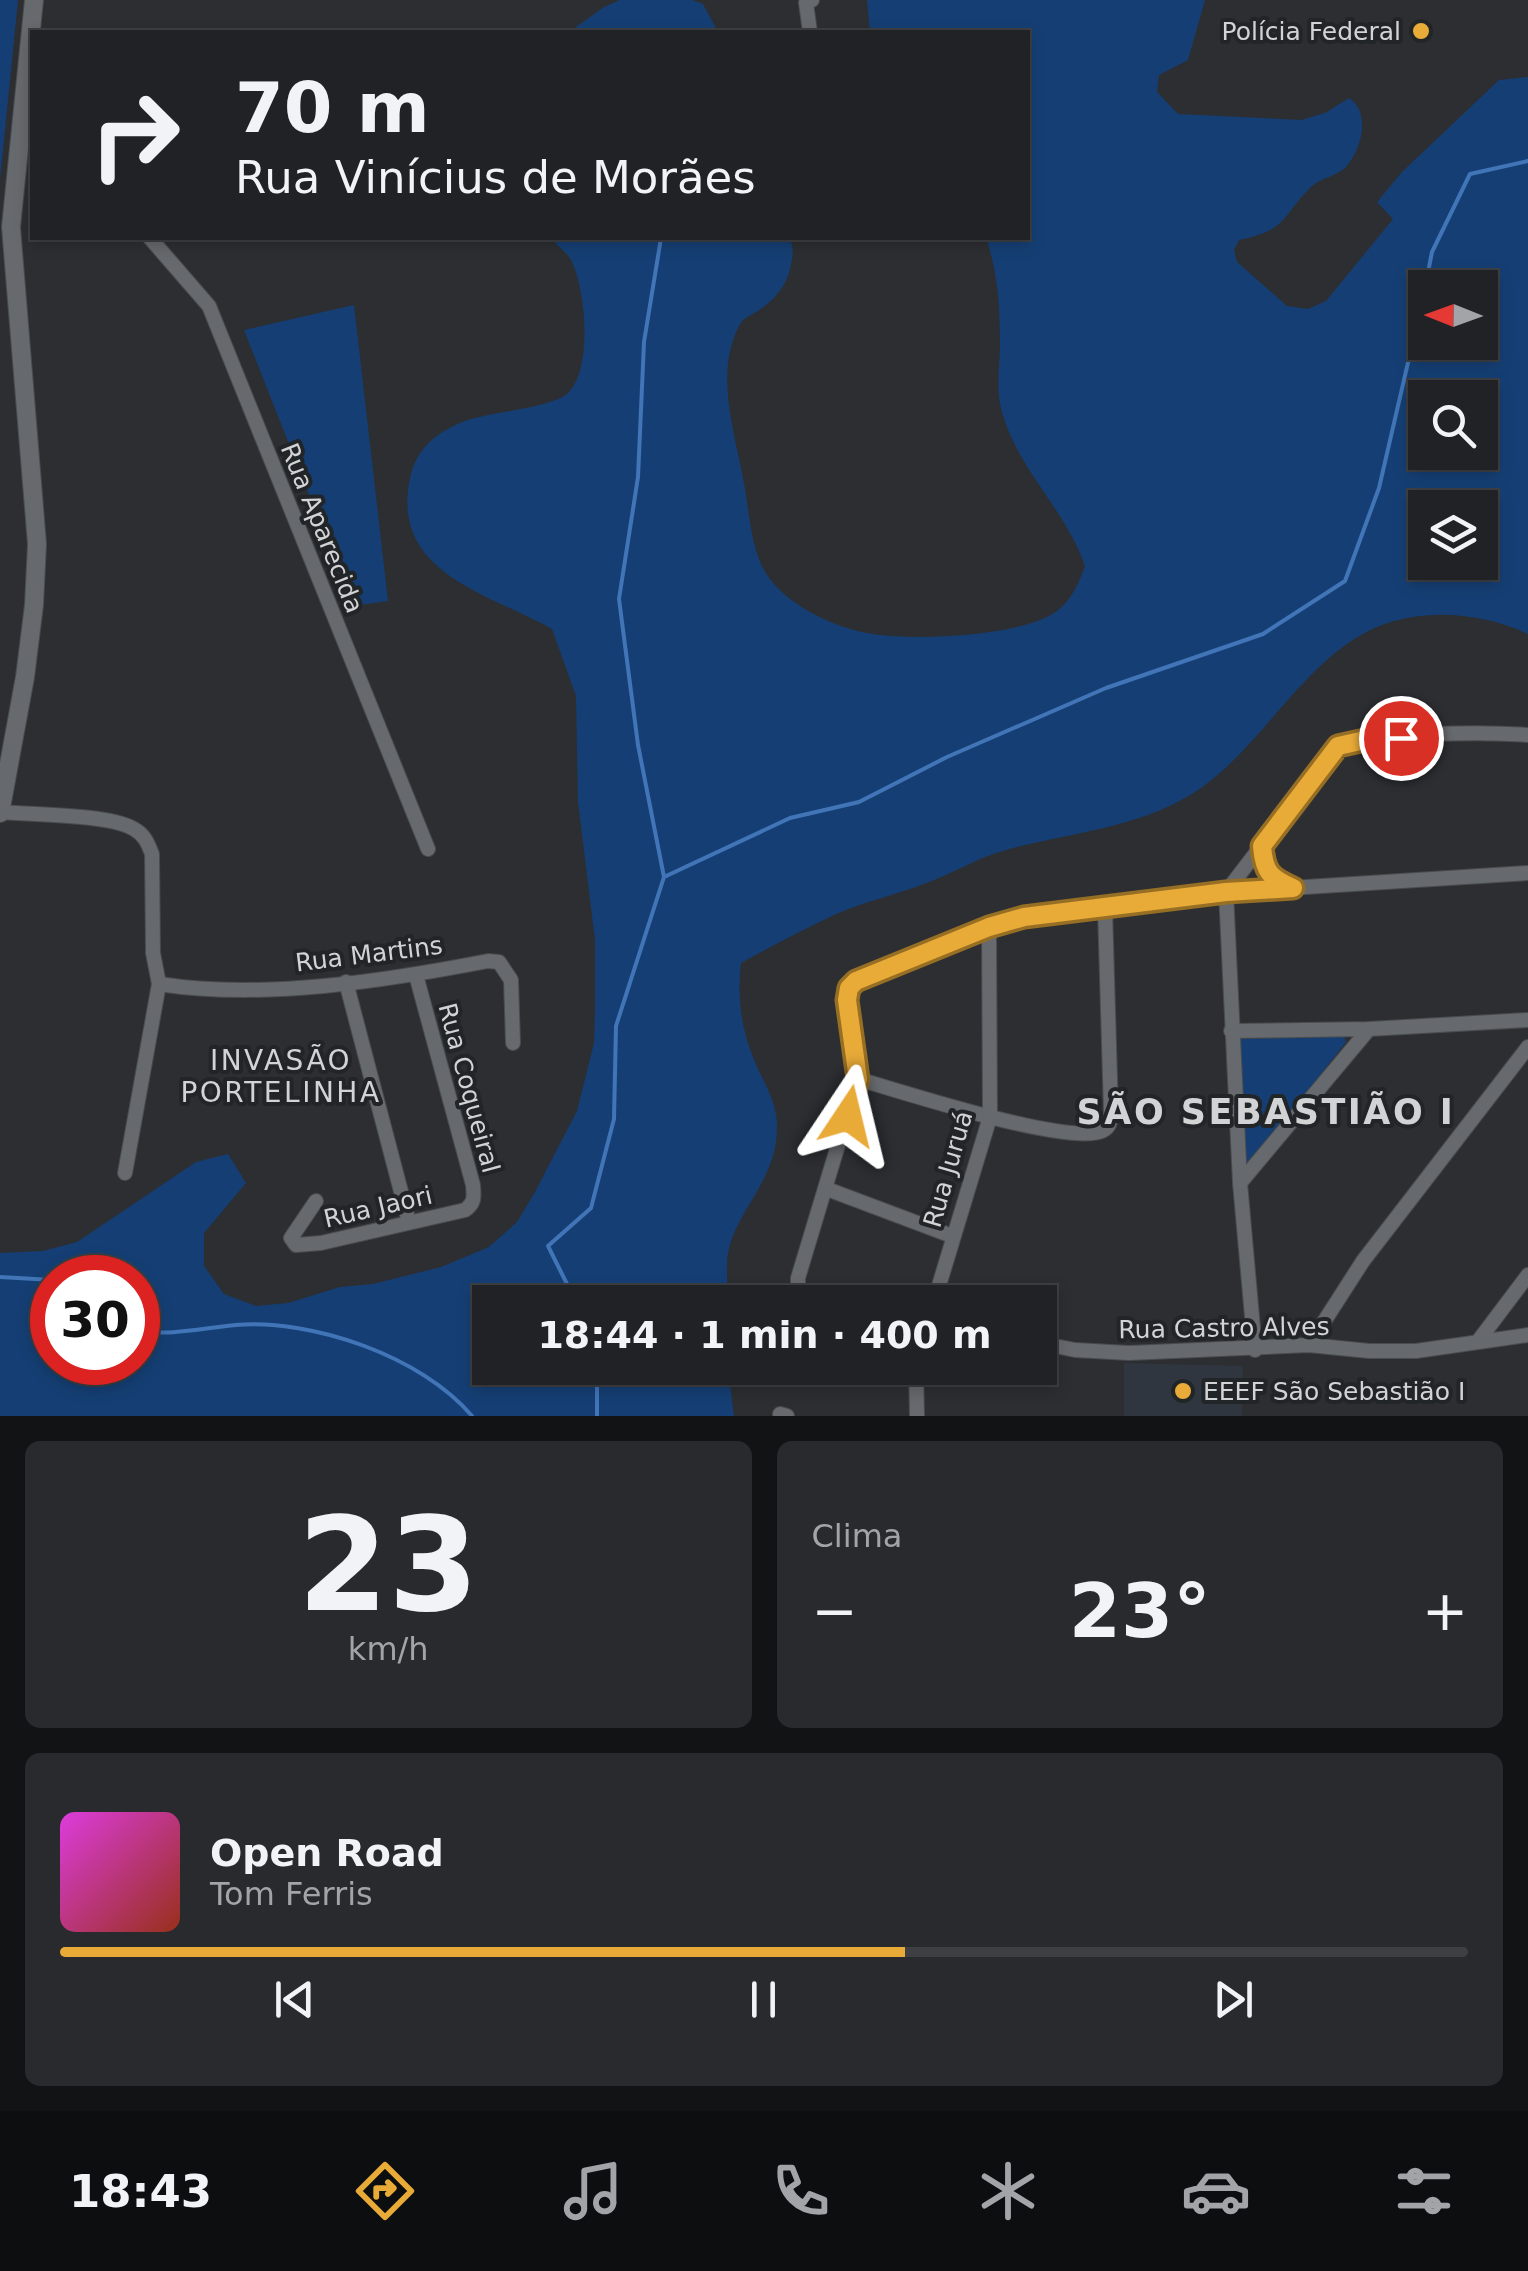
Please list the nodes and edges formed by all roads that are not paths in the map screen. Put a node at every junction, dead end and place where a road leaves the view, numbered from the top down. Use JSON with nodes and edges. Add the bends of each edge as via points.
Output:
{"nodes":[{"id":1,"x":34,"y":0,"type":"edge"},
{"id":2,"x":812,"y":0,"type":"edge"},
{"id":3,"x":32,"y":30,"type":"edge"},
{"id":4,"x":810,"y":30,"type":"edge"},
{"id":5,"x":30,"y":64,"type":"edge"},
{"id":6,"x":28,"y":96,"type":"edge"},
{"id":7,"x":152,"y":240,"type":"edge"},
{"id":8,"x":1528,"y":735,"type":"edge"},
{"id":9,"x":0,"y":812,"type":"edge"},
{"id":10,"x":1262,"y":846,"type":"junction"},
{"id":11,"x":428,"y":850,"type":"dead end"},
{"id":12,"x":1528,"y":873,"type":"edge"},
{"id":13,"x":1293,"y":888,"type":"junction"},
{"id":14,"x":1226,"y":892,"type":"junction"},
{"id":15,"x":1105,"y":908,"type":"junction"},
{"id":16,"x":989,"y":927,"type":"junction"},
{"id":17,"x":416,"y":975,"type":"junction"},
{"id":18,"x":346,"y":982,"type":"junction"},
{"id":19,"x":159,"y":984,"type":"junction"},
{"id":20,"x":1528,"y":1020,"type":"edge"},
{"id":21,"x":1368,"y":1029,"type":"junction"},
{"id":22,"x":1231,"y":1031,"type":"junction"},
{"id":23,"x":513,"y":1043,"type":"dead end"},
{"id":24,"x":1528,"y":1047,"type":"edge"},
{"id":25,"x":858,"y":1079,"type":"junction"},
{"id":26,"x":990,"y":1118,"type":"junction"},
{"id":27,"x":125,"y":1173,"type":"dead end"},
{"id":28,"x":1240,"y":1184,"type":"junction"},
{"id":29,"x":828,"y":1189,"type":"junction"},
{"id":30,"x":316,"y":1200,"type":"dead end"},
{"id":31,"x":465,"y":1210,"type":"joint"},
{"id":32,"x":409,"y":1222,"type":"junction"},
{"id":33,"x":952,"y":1236,"type":"junction"},
{"id":34,"x":1528,"y":1275,"type":"edge"},
{"id":35,"x":798,"y":1285,"type":"edge"},
{"id":36,"x":939,"y":1285,"type":"edge"},
{"id":37,"x":1528,"y":1336,"type":"edge"},
{"id":38,"x":1478,"y":1340,"type":"junction"},
{"id":39,"x":1310,"y":1345,"type":"junction"},
{"id":40,"x":1057,"y":1346,"type":"edge"},
{"id":41,"x":1256,"y":1350,"type":"junction"},
{"id":42,"x":916,"y":1385,"type":"edge"},
{"id":43,"x":917,"y":1416,"type":"edge"}],
"edges":[{"from":1,"to":3,"type":"street"},
{"from":2,"to":4,"type":"street","via":[[806,4]]},
{"from":5,"to":6,"type":"street"},
{"from":6,"to":9,"type":"street","via":[[11,226],[36,560],[26,677]]},
{"from":7,"to":11,"type":"street","name":"Rua Aparecida","via":[[209,306]]},
{"from":8,"to":10,"type":"street","via":[[1347,742],[1331,753]]},
{"from":9,"to":19,"type":"street","via":[[90,819],[142,834],[152,854]]},
{"from":10,"to":13,"type":"street","via":[[1266,873]]},
{"from":10,"to":14,"type":"street"},
{"from":12,"to":13,"type":"street"},
{"from":13,"to":14,"type":"street"},
{"from":14,"to":15,"type":"street"},
{"from":14,"to":22,"type":"street"},
{"from":15,"to":16,"type":"street"},
{"from":15,"to":26,"type":"street","via":[[1110,1125],[1096,1133]]},
{"from":16,"to":25,"type":"street","via":[[849,988]]},
{"from":16,"to":26,"type":"street","name":"Rua Juruá"},
{"from":17,"to":18,"type":"street","name":"Rua Martins"},
{"from":17,"to":23,"type":"street","name":"Rua Martins","via":[[498,962],[511,980]]},
{"from":17,"to":31,"type":"street","name":"Rua Coqueiral","via":[[473,1186]]},
{"from":18,"to":19,"type":"street","name":"Rua Martins","via":[[234,991]]},
{"from":18,"to":32,"type":"street"},
{"from":19,"to":27,"type":"street"},
{"from":20,"to":21,"type":"street"},
{"from":21,"to":22,"type":"street"},
{"from":21,"to":28,"type":"street"},
{"from":22,"to":28,"type":"street"},
{"from":24,"to":39,"type":"street","via":[[1363,1262]]},
{"from":25,"to":26,"type":"street"},
{"from":25,"to":29,"type":"street"},
{"from":26,"to":33,"type":"street","name":"Rua Juruá"},
{"from":28,"to":41,"type":"street"},
{"from":29,"to":33,"type":"street"},
{"from":29,"to":35,"type":"street"},
{"from":30,"to":32,"type":"street","name":"Rua Jaori","via":[[292,1244]]},
{"from":31,"to":32,"type":"street","name":"Rua Jaori"},
{"from":33,"to":36,"type":"street","name":"Rua Juruá"},
{"from":34,"to":38,"type":"street"},
{"from":37,"to":38,"type":"street","name":"Rua Castro Alves"},
{"from":38,"to":39,"type":"street","name":"Rua Castro Alves","via":[[1434,1350]]},
{"from":39,"to":41,"type":"street","name":"Rua Castro Alves"},
{"from":40,"to":41,"type":"street","name":"Rua Castro Alves","via":[[1129,1354]]},
{"from":42,"to":43,"type":"street"}]}
